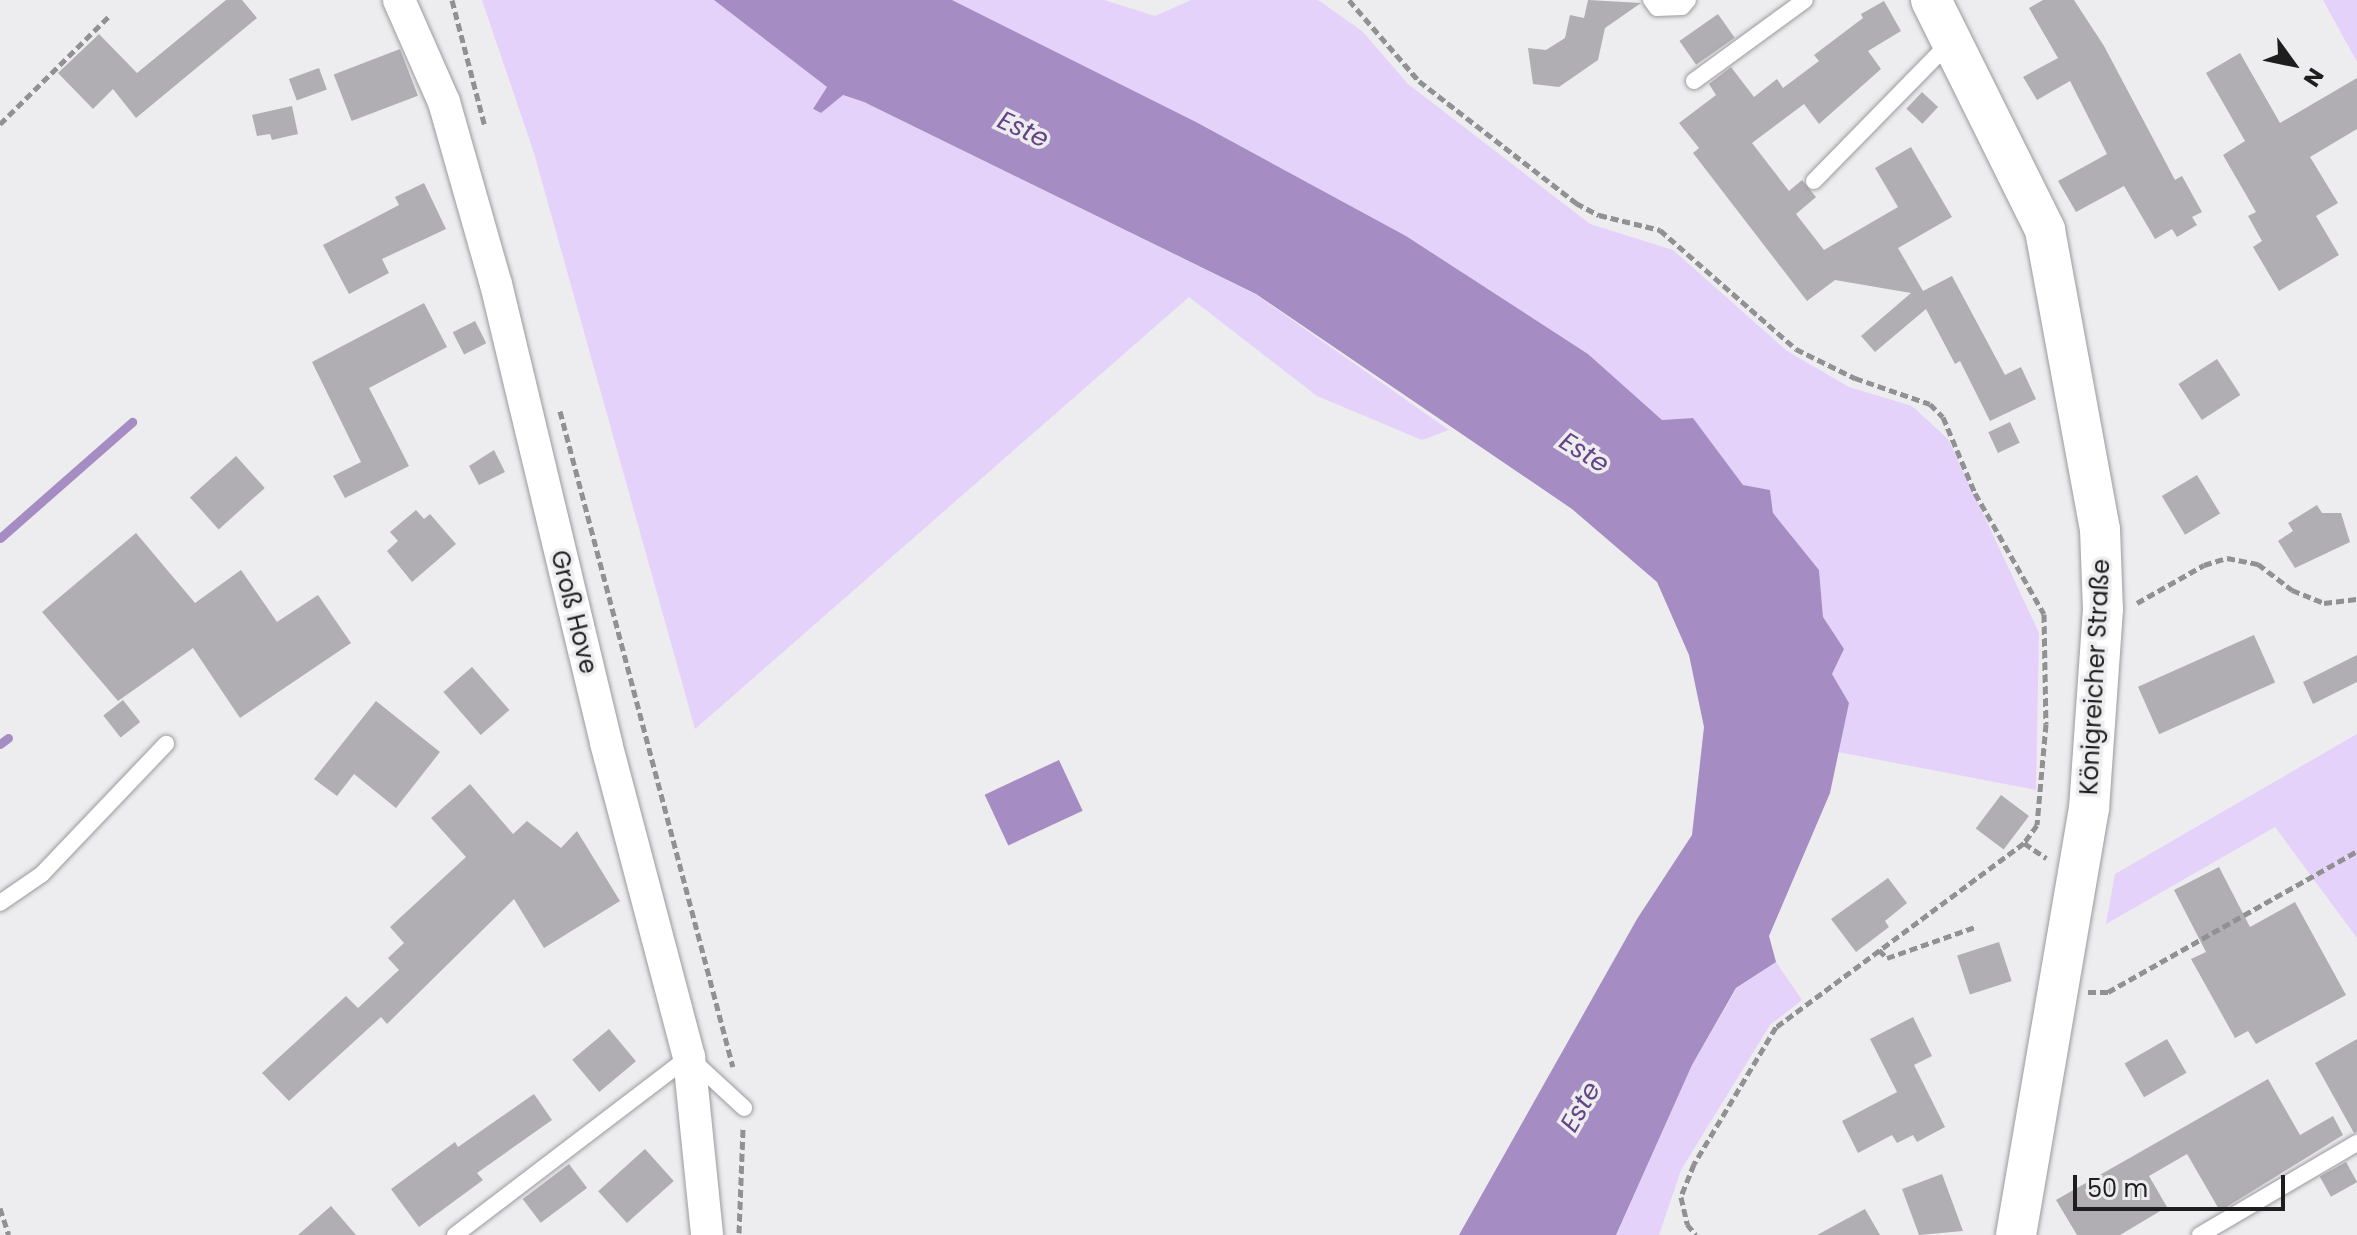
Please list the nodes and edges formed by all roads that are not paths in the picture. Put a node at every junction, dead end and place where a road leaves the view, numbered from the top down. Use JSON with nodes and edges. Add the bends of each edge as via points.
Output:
{"nodes":[{"id":1,"x":399,"y":0,"type":"edge"},
{"id":2,"x":1651,"y":0,"type":"edge"},
{"id":3,"x":1688,"y":0,"type":"edge"},
{"id":4,"x":1805,"y":0,"type":"edge"},
{"id":5,"x":1931,"y":0,"type":"edge"},
{"id":6,"x":1951,"y":41,"type":"junction"},
{"id":7,"x":1694,"y":81,"type":"dead end"},
{"id":8,"x":1814,"y":181,"type":"dead end"},
{"id":9,"x":166,"y":744,"type":"dead end"},
{"id":10,"x":0,"y":903,"type":"edge"},
{"id":11,"x":689,"y":1057,"type":"junction"},
{"id":12,"x":744,"y":1108,"type":"road end"},
{"id":13,"x":2357,"y":1143,"type":"edge"},
{"id":14,"x":455,"y":1235,"type":"edge"},
{"id":15,"x":707,"y":1235,"type":"edge"},
{"id":16,"x":2016,"y":1235,"type":"edge"},
{"id":17,"x":2200,"y":1235,"type":"edge"}],
"edges":[{"from":1,"to":11,"type":"street","name":"Groß Hove","via":[[444,102],[496,284],[606,743]]},
{"from":2,"to":3,"type":"lane","via":[[1657,8],[1682,7]]},
{"from":4,"to":7,"type":"lane"},
{"from":5,"to":6,"type":"street","name":"Königreicher Straße"},
{"from":6,"to":8,"type":"lane"},
{"from":6,"to":16,"type":"street","name":"Königreicher Straße","via":[[2045,230],[2094,472],[2103,609],[2089,808]]},
{"from":9,"to":10,"type":"lane","via":[[42,874]]},
{"from":11,"to":12,"type":"lane"},
{"from":11,"to":14,"type":"lane"},
{"from":11,"to":15,"type":"street","name":"Groß Hove"},
{"from":13,"to":17,"type":"lane"}]}
